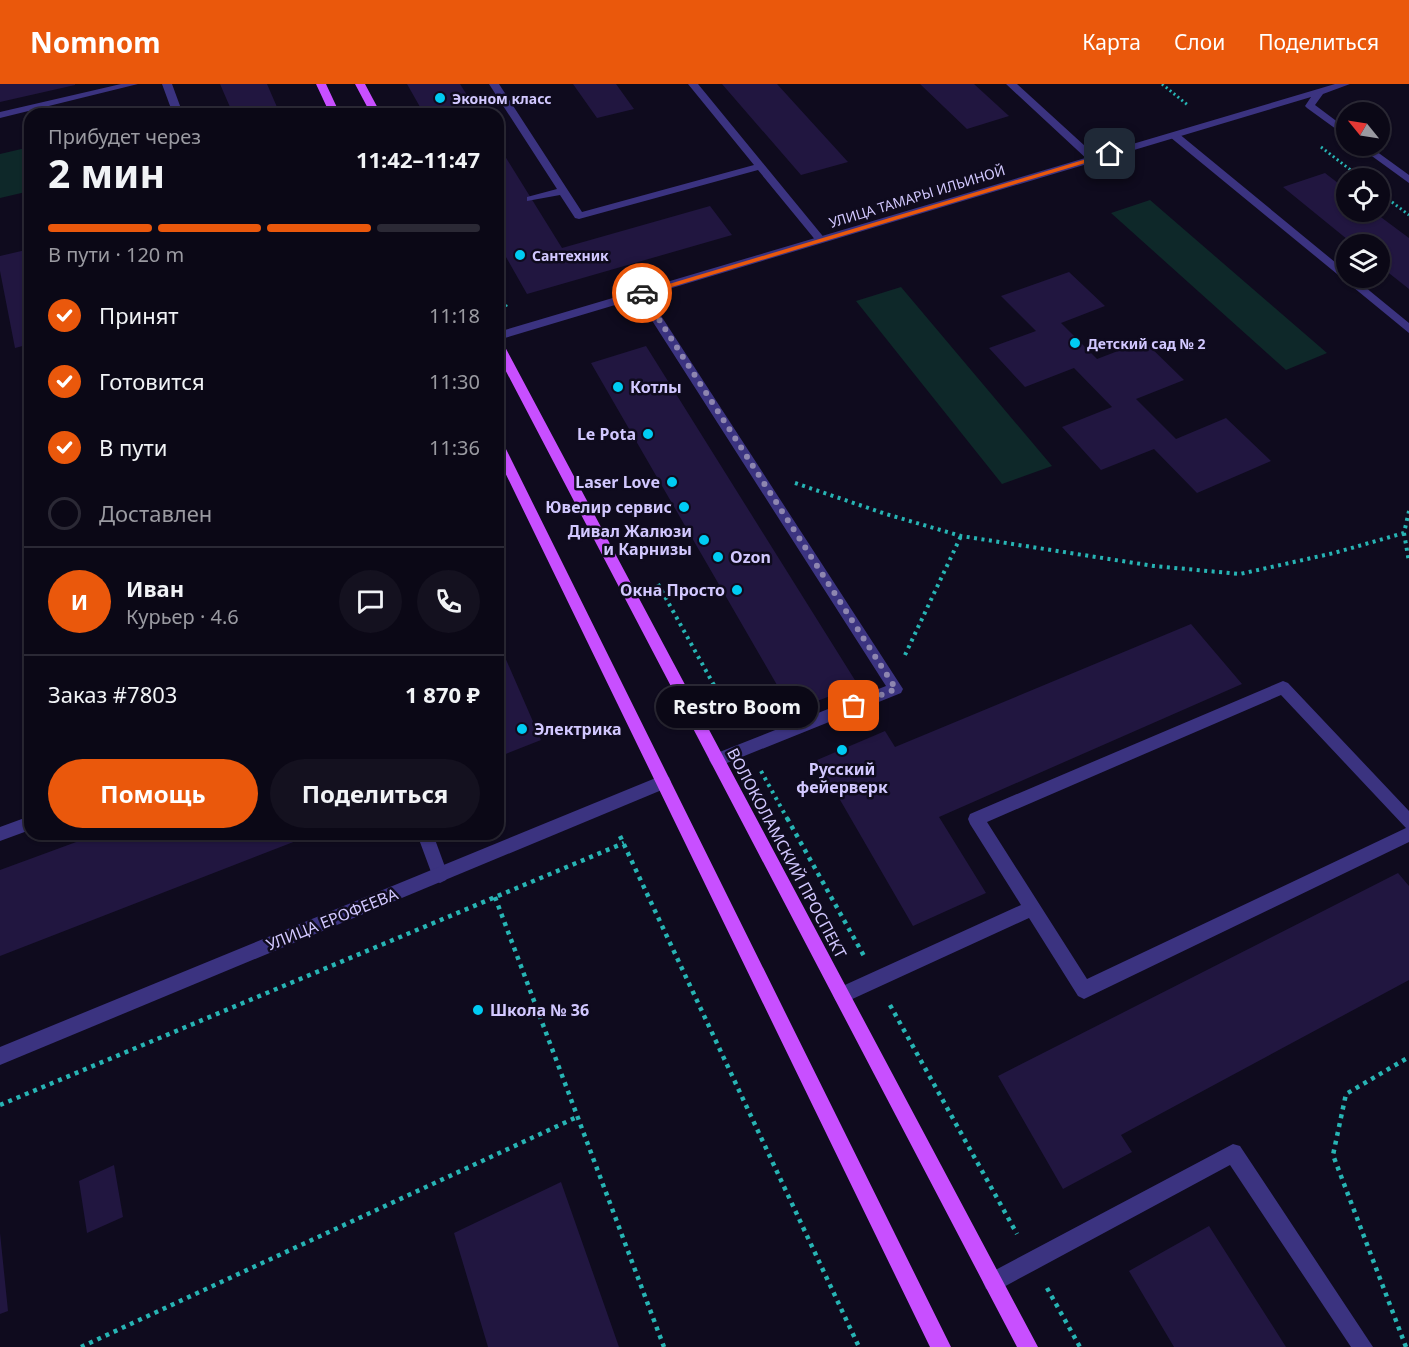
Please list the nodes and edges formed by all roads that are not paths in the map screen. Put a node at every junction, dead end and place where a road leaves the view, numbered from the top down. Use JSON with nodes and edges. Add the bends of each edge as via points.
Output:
{"nodes":[{"id":1,"x":133,"y":84,"type":"edge"},
{"id":2,"x":167,"y":84,"type":"edge"},
{"id":3,"x":321,"y":84,"type":"edge"},
{"id":4,"x":360,"y":84,"type":"edge"},
{"id":5,"x":494,"y":84,"type":"edge"},
{"id":6,"x":693,"y":84,"type":"edge"},
{"id":7,"x":1011,"y":84,"type":"edge"},
{"id":8,"x":1310,"y":84,"type":"edge"},
{"id":9,"x":1345,"y":84,"type":"edge"},
{"id":10,"x":1320,"y":91,"type":"junction"},
{"id":11,"x":30,"y":108,"type":"edge"},
{"id":12,"x":176,"y":108,"type":"edge"},
{"id":13,"x":332,"y":108,"type":"edge"},
{"id":14,"x":373,"y":108,"type":"edge"},
{"id":15,"x":24,"y":109,"type":"edge"},
{"id":16,"x":0,"y":115,"type":"edge"},
{"id":17,"x":1336,"y":126,"type":"edge"},
{"id":18,"x":1174,"y":135,"type":"junction"},
{"id":19,"x":1377,"y":156,"type":"edge"},
{"id":20,"x":1093,"y":159,"type":"junction"},
{"id":21,"x":760,"y":166,"type":"junction"},
{"id":22,"x":1409,"y":180,"type":"edge"},
{"id":23,"x":563,"y":191,"type":"junction"},
{"id":24,"x":531,"y":199,"type":"dead end"},
{"id":25,"x":821,"y":240,"type":"junction"},
{"id":26,"x":641,"y":294,"type":"junction"},
{"id":27,"x":1409,"y":330,"type":"edge"},
{"id":28,"x":504,"y":334,"type":"edge"},
{"id":29,"x":504,"y":356,"type":"edge"},
{"id":30,"x":504,"y":457,"type":"edge"},
{"id":31,"x":717,"y":760,"type":"junction"},
{"id":32,"x":663,"y":782,"type":"junction"},
{"id":33,"x":1409,"y":822,"type":"edge"},
{"id":34,"x":24,"y":825,"type":"edge"},
{"id":35,"x":0,"y":834,"type":"edge"},
{"id":36,"x":1409,"y":834,"type":"edge"},
{"id":37,"x":427,"y":840,"type":"edge"},
{"id":38,"x":440,"y":875,"type":"junction"},
{"id":39,"x":1032,"y":908,"type":"junction"},
{"id":40,"x":842,"y":995,"type":"junction"},
{"id":41,"x":0,"y":1056,"type":"edge"},
{"id":42,"x":993,"y":1282,"type":"junction"},
{"id":43,"x":941,"y":1347,"type":"edge"},
{"id":44,"x":1028,"y":1347,"type":"edge"},
{"id":45,"x":1364,"y":1347,"type":"edge"}],
"edges":[{"from":1,"to":11,"type":"street"},
{"from":2,"to":12,"type":"street"},
{"from":3,"to":13,"type":"main road"},
{"from":4,"to":14,"type":"main road"},
{"from":5,"to":23,"type":"street"},
{"from":6,"to":21,"type":"street"},
{"from":7,"to":20,"type":"street"},
{"from":8,"to":10,"type":"street"},
{"from":9,"to":10,"type":"street","name":"УЛИЦА ТАМАРЫ ИЛЬИНОЙ"},
{"from":10,"to":17,"type":"street","via":[[1310,106]]},
{"from":10,"to":18,"type":"street","name":"УЛИЦА ТАМАРЫ ИЛЬИНОЙ"},
{"from":15,"to":16,"type":"street"},
{"from":18,"to":20,"type":"street","name":"УЛИЦА ТАМАРЫ ИЛЬИНОЙ"},
{"from":18,"to":27,"type":"street"},
{"from":19,"to":22,"type":"street"},
{"from":20,"to":25,"type":"street","name":"УЛИЦА ТАМАРЫ ИЛЬИНОЙ"},
{"from":21,"to":23,"type":"street","via":[[579,216]]},
{"from":21,"to":25,"type":"street"},
{"from":23,"to":24,"type":"street"},
{"from":25,"to":26,"type":"street","name":"УЛИЦА ТАМАРЫ ИЛЬИНОЙ"},
{"from":26,"to":28,"type":"street","name":"УЛИЦА ТАМАРЫ ИЛЬИНОЙ"},
{"from":26,"to":31,"type":"street","via":[[896,689]]},
{"from":29,"to":31,"type":"main road","name":"ВОЛОКОЛАМСКИЙ ПРОСПЕКТ"},
{"from":30,"to":32,"type":"main road"},
{"from":31,"to":40,"type":"main road","name":"ВОЛОКОЛАМСКИЙ ПРОСПЕКТ"},
{"from":32,"to":38,"type":"street","name":"УЛИЦА ЕРОФЕЕВА"},
{"from":32,"to":43,"type":"main road"},
{"from":33,"to":39,"type":"street","via":[[1283,687],[976,819]]},
{"from":34,"to":35,"type":"street"},
{"from":36,"to":39,"type":"street","via":[[1084,990]]},
{"from":37,"to":38,"type":"street"},
{"from":38,"to":41,"type":"street","name":"УЛИЦА ЕРОФЕЕВА"},
{"from":39,"to":40,"type":"street"},
{"from":40,"to":42,"type":"main road","name":"ВОЛОКОЛАМСКИЙ ПРОСПЕКТ"},
{"from":42,"to":44,"type":"main road","name":"ВОЛОКОЛАМСКИЙ ПРОСПЕКТ"},
{"from":42,"to":45,"type":"street","via":[[1233,1153]]}]}
